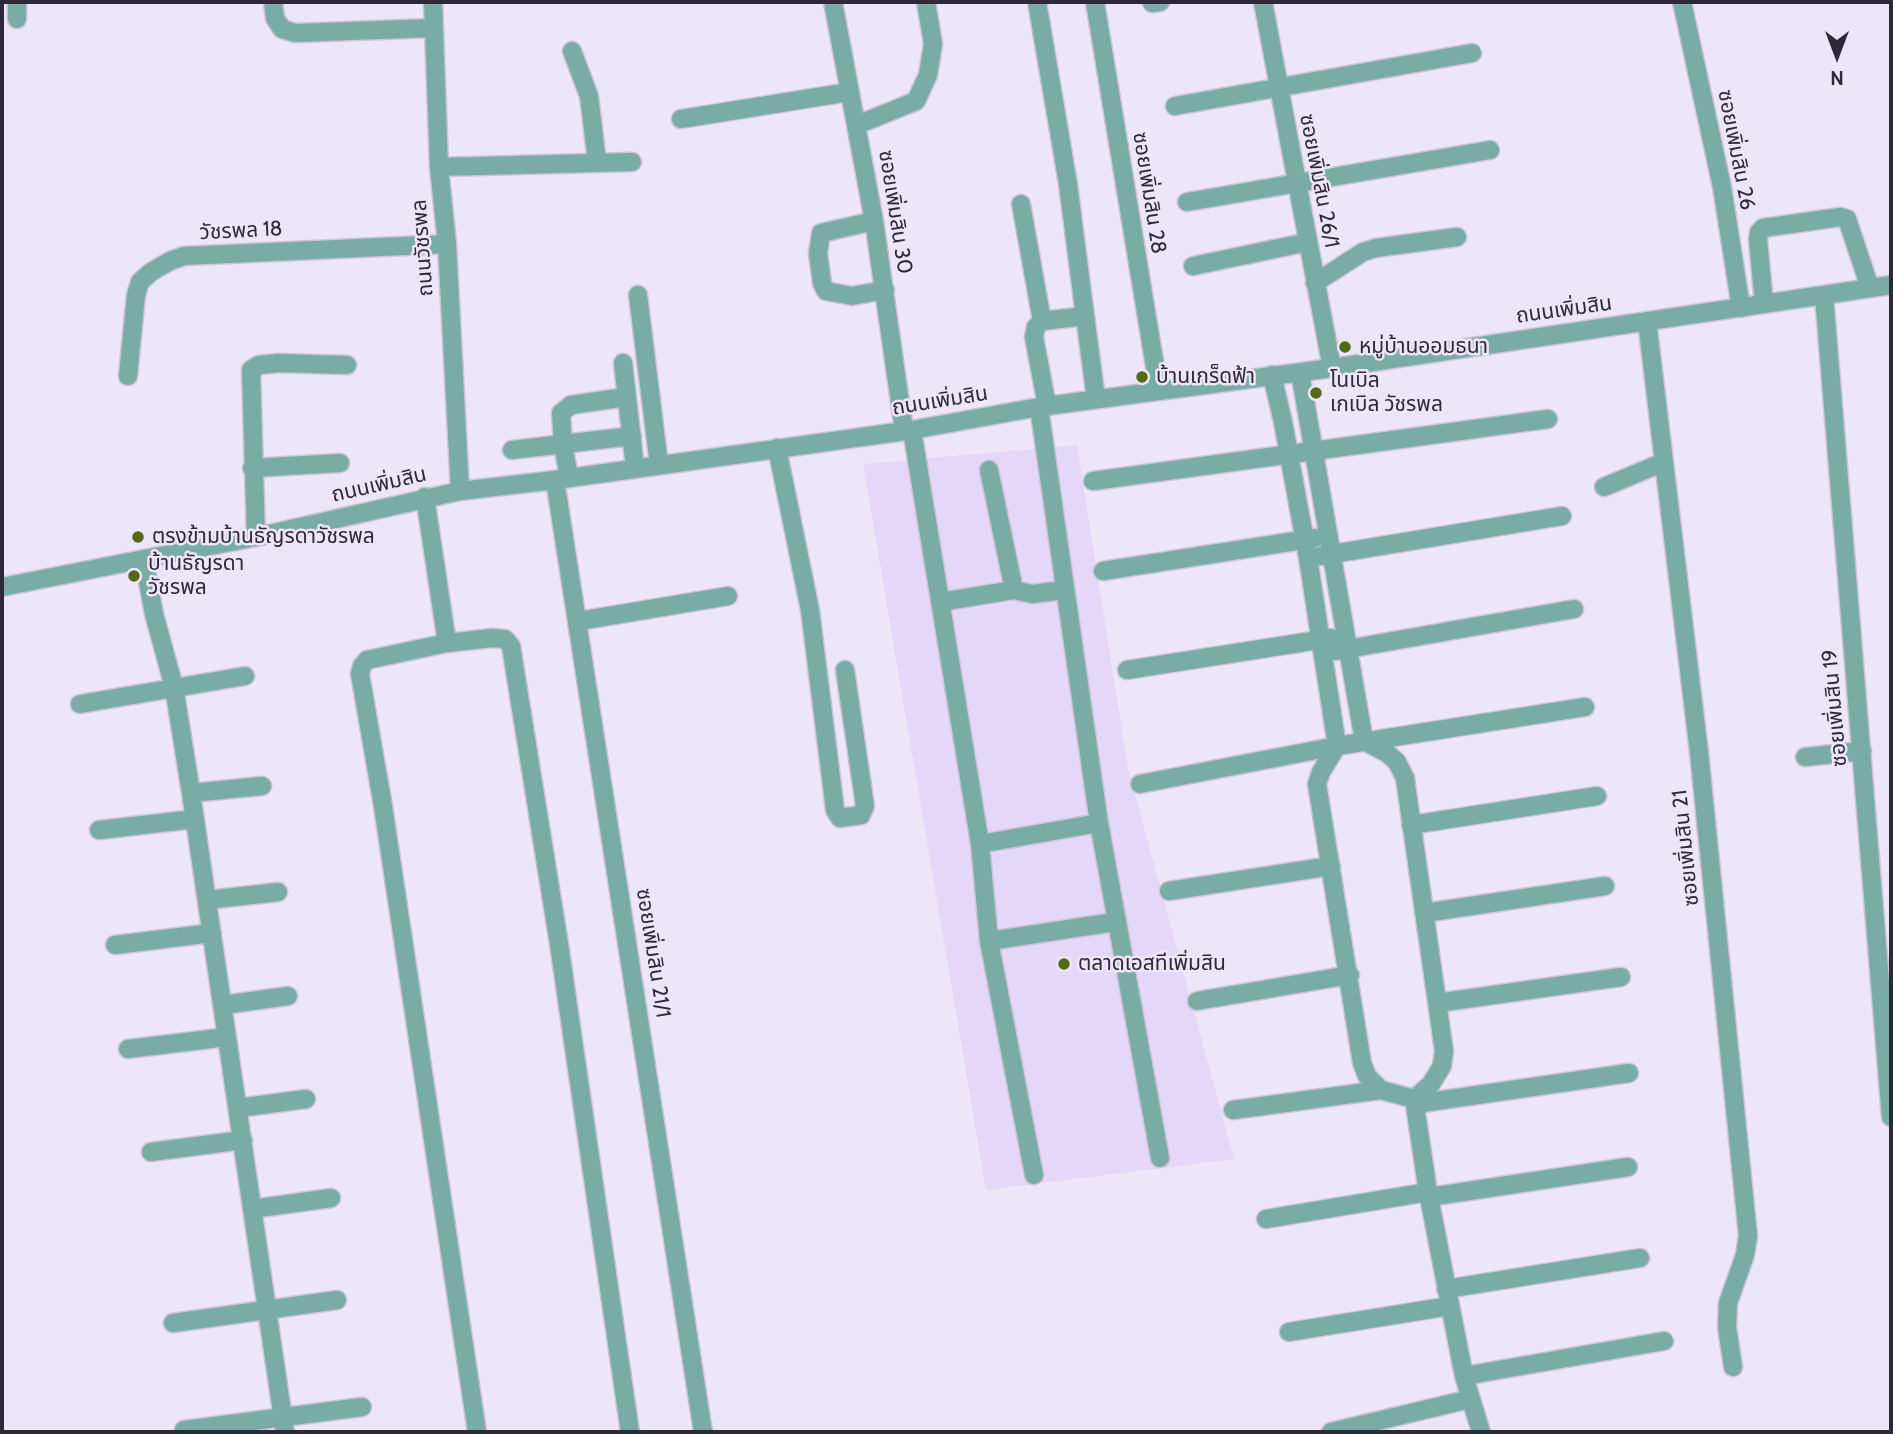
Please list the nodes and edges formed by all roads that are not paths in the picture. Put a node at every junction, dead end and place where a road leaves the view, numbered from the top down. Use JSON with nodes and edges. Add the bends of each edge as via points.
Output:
{"nodes":[{"id":1,"x":273,"y":2,"type":"edge"},
{"id":2,"x":433,"y":2,"type":"edge"},
{"id":3,"x":833,"y":2,"type":"edge"},
{"id":4,"x":926,"y":2,"type":"edge"},
{"id":5,"x":1037,"y":2,"type":"edge"},
{"id":6,"x":1095,"y":2,"type":"edge"},
{"id":7,"x":1263,"y":2,"type":"edge"},
{"id":8,"x":1682,"y":2,"type":"edge"},
{"id":9,"x":434,"y":28,"type":"junction"},
{"id":10,"x":572,"y":51,"type":"dead end"},
{"id":11,"x":1472,"y":53,"type":"dead end"},
{"id":12,"x":1279,"y":88,"type":"junction"},
{"id":13,"x":849,"y":92,"type":"junction"},
{"id":14,"x":1175,"y":106,"type":"dead end"},
{"id":15,"x":681,"y":119,"type":"dead end"},
{"id":16,"x":857,"y":125,"type":"junction"},
{"id":17,"x":1490,"y":150,"type":"dead end"},
{"id":18,"x":597,"y":162,"type":"junction"},
{"id":19,"x":632,"y":162,"type":"dead end"},
{"id":20,"x":439,"y":167,"type":"junction"},
{"id":21,"x":1297,"y":183,"type":"junction"},
{"id":22,"x":1187,"y":201,"type":"dead end"},
{"id":23,"x":1021,"y":204,"type":"dead end"},
{"id":24,"x":874,"y":221,"type":"junction"},
{"id":25,"x":1457,"y":237,"type":"dead end"},
{"id":26,"x":1308,"y":242,"type":"junction"},
{"id":27,"x":447,"y":244,"type":"junction"},
{"id":28,"x":1193,"y":266,"type":"dead end"},
{"id":29,"x":1315,"y":283,"type":"junction"},
{"id":30,"x":1891,"y":285,"type":"edge"},
{"id":31,"x":1870,"y":288,"type":"junction"},
{"id":32,"x":885,"y":290,"type":"junction"},
{"id":33,"x":638,"y":295,"type":"dead end"},
{"id":34,"x":1824,"y":295,"type":"junction"},
{"id":35,"x":1764,"y":304,"type":"junction"},
{"id":36,"x":1741,"y":308,"type":"junction"},
{"id":37,"x":1084,"y":316,"type":"junction"},
{"id":38,"x":1042,"y":321,"type":"junction"},
{"id":39,"x":1647,"y":321,"type":"junction"},
{"id":40,"x":623,"y":363,"type":"dead end"},
{"id":41,"x":347,"y":365,"type":"dead end"},
{"id":42,"x":1332,"y":368,"type":"junction"},
{"id":43,"x":1300,"y":372,"type":"junction"},
{"id":44,"x":1272,"y":375,"type":"junction"},
{"id":45,"x":128,"y":376,"type":"dead end"},
{"id":46,"x":1159,"y":391,"type":"junction"},
{"id":47,"x":626,"y":397,"type":"junction"},
{"id":48,"x":1096,"y":399,"type":"junction"},
{"id":49,"x":1043,"y":407,"type":"junction"},
{"id":50,"x":1548,"y":419,"type":"dead end"},
{"id":51,"x":908,"y":430,"type":"junction"},
{"id":52,"x":632,"y":436,"type":"junction"},
{"id":53,"x":562,"y":445,"type":"junction"},
{"id":54,"x":777,"y":448,"type":"junction"},
{"id":55,"x":512,"y":450,"type":"dead end"},
{"id":56,"x":1315,"y":451,"type":"junction"},
{"id":57,"x":1289,"y":454,"type":"junction"},
{"id":58,"x":1664,"y":462,"type":"junction"},
{"id":59,"x":340,"y":463,"type":"dead end"},
{"id":60,"x":659,"y":465,"type":"junction"},
{"id":61,"x":253,"y":468,"type":"junction"},
{"id":62,"x":635,"y":468,"type":"junction"},
{"id":63,"x":989,"y":470,"type":"dead end"},
{"id":64,"x":562,"y":479,"type":"junction"},
{"id":65,"x":1093,"y":481,"type":"dead end"},
{"id":66,"x":1604,"y":487,"type":"dead end"},
{"id":67,"x":460,"y":491,"type":"junction"},
{"id":68,"x":425,"y":497,"type":"junction"},
{"id":69,"x":1562,"y":516,"type":"dead end"},
{"id":70,"x":256,"y":537,"type":"junction"},
{"id":71,"x":1304,"y":539,"type":"junction"},
{"id":72,"x":1330,"y":545,"type":"junction"},
{"id":73,"x":1308,"y":558,"type":"junction"},
{"id":74,"x":145,"y":560,"type":"junction"},
{"id":75,"x":1103,"y":570,"type":"dead end"},
{"id":76,"x":2,"y":587,"type":"edge"},
{"id":77,"x":1014,"y":590,"type":"junction"},
{"id":78,"x":1064,"y":590,"type":"junction"},
{"id":79,"x":728,"y":596,"type":"dead end"},
{"id":80,"x":940,"y":602,"type":"junction"},
{"id":81,"x":1574,"y":609,"type":"dead end"},
{"id":82,"x":579,"y":621,"type":"junction"},
{"id":83,"x":1346,"y":642,"type":"junction"},
{"id":84,"x":447,"y":643,"type":"junction"},
{"id":85,"x":1323,"y":646,"type":"junction"},
{"id":86,"x":845,"y":670,"type":"dead end"},
{"id":87,"x":1127,"y":670,"type":"dead end"},
{"id":88,"x":245,"y":676,"type":"dead end"},
{"id":89,"x":174,"y":688,"type":"junction"},
{"id":90,"x":80,"y":704,"type":"dead end"},
{"id":91,"x":1585,"y":707,"type":"dead end"},
{"id":92,"x":1364,"y":741,"type":"junction"},
{"id":93,"x":1337,"y":746,"type":"junction"},
{"id":94,"x":1862,"y":751,"type":"junction"},
{"id":95,"x":1805,"y":757,"type":"dead end"},
{"id":96,"x":1140,"y":784,"type":"dead end"},
{"id":97,"x":262,"y":786,"type":"dead end"},
{"id":98,"x":191,"y":793,"type":"junction"},
{"id":99,"x":1597,"y":796,"type":"dead end"},
{"id":100,"x":195,"y":819,"type":"junction"},
{"id":101,"x":1098,"y":823,"type":"junction"},
{"id":102,"x":1411,"y":825,"type":"junction"},
{"id":103,"x":99,"y":830,"type":"dead end"},
{"id":104,"x":980,"y":844,"type":"junction"},
{"id":105,"x":1331,"y":866,"type":"junction"},
{"id":106,"x":1605,"y":886,"type":"dead end"},
{"id":107,"x":1169,"y":891,"type":"dead end"},
{"id":108,"x":278,"y":892,"type":"dead end"},
{"id":109,"x":207,"y":900,"type":"junction"},
{"id":110,"x":1424,"y":913,"type":"junction"},
{"id":111,"x":1115,"y":922,"type":"junction"},
{"id":112,"x":212,"y":933,"type":"junction"},
{"id":113,"x":989,"y":941,"type":"junction"},
{"id":114,"x":115,"y":945,"type":"dead end"},
{"id":115,"x":1350,"y":975,"type":"junction"},
{"id":116,"x":1621,"y":977,"type":"dead end"},
{"id":117,"x":288,"y":996,"type":"dead end"},
{"id":118,"x":1197,"y":1001,"type":"dead end"},
{"id":119,"x":1437,"y":1003,"type":"junction"},
{"id":120,"x":223,"y":1005,"type":"junction"},
{"id":121,"x":227,"y":1037,"type":"junction"},
{"id":122,"x":128,"y":1049,"type":"dead end"},
{"id":123,"x":1629,"y":1073,"type":"dead end"},
{"id":124,"x":1381,"y":1090,"type":"junction"},
{"id":125,"x":306,"y":1098,"type":"dead end"},
{"id":126,"x":1414,"y":1101,"type":"junction"},
{"id":127,"x":238,"y":1108,"type":"junction"},
{"id":128,"x":1233,"y":1110,"type":"dead end"},
{"id":129,"x":1891,"y":1117,"type":"edge"},
{"id":130,"x":243,"y":1140,"type":"junction"},
{"id":131,"x":151,"y":1153,"type":"dead end"},
{"id":132,"x":1160,"y":1158,"type":"dead end"},
{"id":133,"x":1628,"y":1167,"type":"dead end"},
{"id":134,"x":1034,"y":1175,"type":"dead end"},
{"id":135,"x":1428,"y":1195,"type":"junction"},
{"id":136,"x":331,"y":1198,"type":"dead end"},
{"id":137,"x":253,"y":1209,"type":"junction"},
{"id":138,"x":1265,"y":1219,"type":"dead end"},
{"id":139,"x":1640,"y":1258,"type":"dead end"},
{"id":140,"x":1448,"y":1297,"type":"junction"},
{"id":141,"x":337,"y":1300,"type":"dead end"},
{"id":142,"x":267,"y":1310,"type":"junction"},
{"id":143,"x":173,"y":1323,"type":"dead end"},
{"id":144,"x":1289,"y":1332,"type":"dead end"},
{"id":145,"x":1664,"y":1342,"type":"dead end"},
{"id":146,"x":1733,"y":1367,"type":"dead end"},
{"id":147,"x":1464,"y":1377,"type":"junction"},
{"id":148,"x":1470,"y":1399,"type":"junction"},
{"id":149,"x":362,"y":1407,"type":"dead end"},
{"id":150,"x":284,"y":1425,"type":"edge"},
{"id":151,"x":184,"y":1430,"type":"dead end"},
{"id":152,"x":477,"y":1432,"type":"edge"},
{"id":153,"x":630,"y":1432,"type":"edge"},
{"id":154,"x":703,"y":1432,"type":"edge"},
{"id":155,"x":1331,"y":1432,"type":"edge"},
{"id":156,"x":1481,"y":1432,"type":"edge"}],
"edges":[{"from":1,"to":9,"type":"street","via":[[282,29],[295,33]]},
{"from":2,"to":9,"type":"street","name":"ถนนวัชรพล"},
{"from":3,"to":13,"type":"street","name":"ซอยเพิ่มสิน 30"},
{"from":4,"to":16,"type":"street","via":[[933,44],[928,75],[916,101]]},
{"from":5,"to":37,"type":"street","via":[[1068,184]]},
{"from":6,"to":46,"type":"street","name":"ซอยเพิ่มสิน 28"},
{"from":7,"to":12,"type":"street","name":"ซอยเพิ่มสิน 26/1"},
{"from":8,"to":36,"type":"street","name":"ซอยเพิ่มสิน 26","via":[[1722,187]]},
{"from":9,"to":20,"type":"street","name":"ถนนวัชรพล"},
{"from":10,"to":18,"type":"street","via":[[589,96]]},
{"from":11,"to":12,"type":"street"},
{"from":12,"to":14,"type":"street"},
{"from":12,"to":21,"type":"street","name":"ซอยเพิ่มสิน 26/1"},
{"from":13,"to":15,"type":"street"},
{"from":13,"to":16,"type":"street","name":"ซอยเพิ่มสิน 30"},
{"from":16,"to":24,"type":"street","name":"ซอยเพิ่มสิน 30"},
{"from":17,"to":21,"type":"street"},
{"from":18,"to":19,"type":"street"},
{"from":18,"to":20,"type":"street"},
{"from":20,"to":27,"type":"street","name":"ถนนวัชรพล"},
{"from":21,"to":22,"type":"street"},
{"from":21,"to":26,"type":"street","name":"ซอยเพิ่มสิน 26/1"},
{"from":23,"to":38,"type":"street"},
{"from":24,"to":32,"type":"street","name":"ซอยเพิ่มสิน 30"},
{"from":24,"to":32,"type":"street","via":[[821,233],[822,284],[825,291],[852,296]]},
{"from":25,"to":29,"type":"street","via":[[1363,252]]},
{"from":26,"to":28,"type":"street"},
{"from":26,"to":29,"type":"street","name":"ซอยเพิ่มสิน 26/1"},
{"from":27,"to":45,"type":"street","name":"วัชรพล 18","via":[[191,256],[170,261],[140,282]]},
{"from":27,"to":67,"type":"street","name":"ถนนวัชรพล"},
{"from":29,"to":42,"type":"street","name":"ซอยเพิ่มสิน 26/1"},
{"from":30,"to":31,"type":"street","name":"ถนนเพิ่มสิน"},
{"from":31,"to":34,"type":"street","name":"ถนนเพิ่มสิน"},
{"from":31,"to":35,"type":"street","via":[[1847,219],[1763,228],[1758,240]]},
{"from":32,"to":51,"type":"street","name":"ซอยเพิ่มสิน 30"},
{"from":33,"to":60,"type":"street"},
{"from":34,"to":35,"type":"street","name":"ถนนเพิ่มสิน"},
{"from":34,"to":94,"type":"street","name":"ซอยเพิ่มสิน 19"},
{"from":35,"to":36,"type":"street","name":"ถนนเพิ่มสิน"},
{"from":36,"to":39,"type":"street","name":"ถนนเพิ่มสิน"},
{"from":37,"to":38,"type":"street"},
{"from":37,"to":48,"type":"street"},
{"from":38,"to":49,"type":"street","via":[[1034,337]]},
{"from":39,"to":42,"type":"street","name":"ถนนเพิ่มสิน"},
{"from":39,"to":58,"type":"street","name":"ซอยเพิ่มสิน 21"},
{"from":40,"to":47,"type":"street"},
{"from":41,"to":61,"type":"street","via":[[279,363],[251,370]]},
{"from":42,"to":43,"type":"street","name":"ถนนเพิ่มสิน"},
{"from":43,"to":44,"type":"street","name":"ถนนเพิ่มสิน"},
{"from":43,"to":56,"type":"street"},
{"from":44,"to":46,"type":"street","name":"ถนนเพิ่มสิน"},
{"from":44,"to":57,"type":"street"},
{"from":46,"to":48,"type":"street","name":"ถนนเพิ่มสิน"},
{"from":47,"to":52,"type":"street"},
{"from":47,"to":53,"type":"street","name":"ซอยเพิ่มสิน 21/1","via":[[565,408],[560,418]]},
{"from":48,"to":49,"type":"street","name":"ถนนเพิ่มสิน"},
{"from":49,"to":51,"type":"street","name":"ถนนเพิ่มสิน"},
{"from":49,"to":78,"type":"street"},
{"from":50,"to":56,"type":"street"},
{"from":51,"to":54,"type":"street","name":"ถนนเพิ่มสิน"},
{"from":51,"to":80,"type":"street","name":"ซอยเพิ่มสิน 30"},
{"from":52,"to":53,"type":"street"},
{"from":52,"to":62,"type":"street"},
{"from":53,"to":55,"type":"street"},
{"from":53,"to":64,"type":"street","name":"ซอยเพิ่มสิน 21/1"},
{"from":54,"to":60,"type":"street","name":"ถนนเพิ่มสิน"},
{"from":54,"to":86,"type":"street","via":[[810,610],[835,810],[840,818],[861,815],[865,806]]},
{"from":56,"to":57,"type":"street"},
{"from":56,"to":72,"type":"street"},
{"from":57,"to":65,"type":"street"},
{"from":57,"to":71,"type":"street"},
{"from":58,"to":66,"type":"street"},
{"from":58,"to":146,"type":"street","name":"ซอยเพิ่มสิน 21","via":[[1699,752],[1748,1236],[1728,1303]]},
{"from":59,"to":61,"type":"street"},
{"from":60,"to":62,"type":"street","name":"ถนนเพิ่มสิน"},
{"from":61,"to":70,"type":"street"},
{"from":62,"to":64,"type":"street","name":"ถนนเพิ่มสิน"},
{"from":63,"to":77,"type":"street"},
{"from":64,"to":67,"type":"street","name":"ถนนเพิ่มสิน"},
{"from":64,"to":82,"type":"street","name":"ซอยเพิ่มสิน 21/1"},
{"from":67,"to":68,"type":"street","name":"ถนนเพิ่มสิน"},
{"from":68,"to":70,"type":"street","name":"ถนนเพิ่มสิน"},
{"from":68,"to":84,"type":"street"},
{"from":69,"to":72,"type":"street"},
{"from":70,"to":74,"type":"street","name":"ถนนเพิ่มสิน"},
{"from":71,"to":72,"type":"street"},
{"from":71,"to":73,"type":"street"},
{"from":71,"to":75,"type":"street"},
{"from":72,"to":73,"type":"street"},
{"from":72,"to":83,"type":"street"},
{"from":73,"to":85,"type":"street"},
{"from":74,"to":76,"type":"street","name":"ถนนเพิ่มสิน"},
{"from":74,"to":89,"type":"street"},
{"from":77,"to":78,"type":"street","via":[[1032,594]]},
{"from":77,"to":80,"type":"street"},
{"from":78,"to":101,"type":"street"},
{"from":79,"to":82,"type":"street"},
{"from":80,"to":104,"type":"street","name":"ซอยเพิ่มสิน 30"},
{"from":81,"to":83,"type":"street"},
{"from":82,"to":154,"type":"street","name":"ซอยเพิ่มสิน 21/1"},
{"from":83,"to":85,"type":"street"},
{"from":83,"to":92,"type":"street"},
{"from":84,"to":152,"type":"street","via":[[367,660],[360,674]]},
{"from":84,"to":153,"type":"street","via":[[492,638],[505,639],[511,646]]},
{"from":85,"to":87,"type":"street"},
{"from":85,"to":93,"type":"street"},
{"from":88,"to":89,"type":"street"},
{"from":89,"to":90,"type":"street"},
{"from":89,"to":98,"type":"street"},
{"from":91,"to":92,"type":"street"},
{"from":92,"to":93,"type":"street"},
{"from":92,"to":102,"type":"street","via":[[1397,762],[1405,778]]},
{"from":93,"to":96,"type":"street"},
{"from":93,"to":105,"type":"street","via":[[1317,784]]},
{"from":94,"to":95,"type":"street"},
{"from":94,"to":129,"type":"street","name":"ซอยเพิ่มสิน 19"},
{"from":97,"to":98,"type":"street"},
{"from":98,"to":100,"type":"street"},
{"from":99,"to":102,"type":"street"},
{"from":100,"to":103,"type":"street"},
{"from":100,"to":109,"type":"street"},
{"from":101,"to":104,"type":"street"},
{"from":101,"to":111,"type":"street"},
{"from":102,"to":110,"type":"street"},
{"from":104,"to":113,"type":"street","name":"ซอยเพิ่มสิน 30"},
{"from":105,"to":107,"type":"street"},
{"from":105,"to":115,"type":"street"},
{"from":106,"to":110,"type":"street"},
{"from":108,"to":109,"type":"street"},
{"from":109,"to":112,"type":"street"},
{"from":110,"to":119,"type":"street"},
{"from":111,"to":113,"type":"street"},
{"from":111,"to":132,"type":"street"},
{"from":112,"to":114,"type":"street"},
{"from":112,"to":120,"type":"street"},
{"from":113,"to":134,"type":"street","name":"ซอยเพิ่มสิน 30"},
{"from":115,"to":118,"type":"street"},
{"from":115,"to":124,"type":"street","via":[[1362,1063]]},
{"from":116,"to":119,"type":"street"},
{"from":117,"to":120,"type":"street"},
{"from":119,"to":126,"type":"street","via":[[1442,1066]]},
{"from":120,"to":121,"type":"street"},
{"from":121,"to":122,"type":"street"},
{"from":121,"to":127,"type":"street"},
{"from":123,"to":126,"type":"street"},
{"from":124,"to":126,"type":"street"},
{"from":124,"to":128,"type":"street"},
{"from":125,"to":127,"type":"street"},
{"from":126,"to":135,"type":"street"},
{"from":127,"to":130,"type":"street"},
{"from":130,"to":131,"type":"street"},
{"from":130,"to":137,"type":"street"},
{"from":133,"to":135,"type":"street"},
{"from":135,"to":138,"type":"street"},
{"from":135,"to":140,"type":"street"},
{"from":136,"to":137,"type":"street"},
{"from":137,"to":142,"type":"street"},
{"from":139,"to":140,"type":"street"},
{"from":140,"to":144,"type":"street"},
{"from":140,"to":147,"type":"street"},
{"from":141,"to":142,"type":"street"},
{"from":142,"to":143,"type":"street"},
{"from":142,"to":150,"type":"street"},
{"from":145,"to":147,"type":"street"},
{"from":147,"to":148,"type":"street"},
{"from":148,"to":155,"type":"street"},
{"from":148,"to":156,"type":"street"},
{"from":149,"to":150,"type":"street"},
{"from":150,"to":151,"type":"street"}]}
